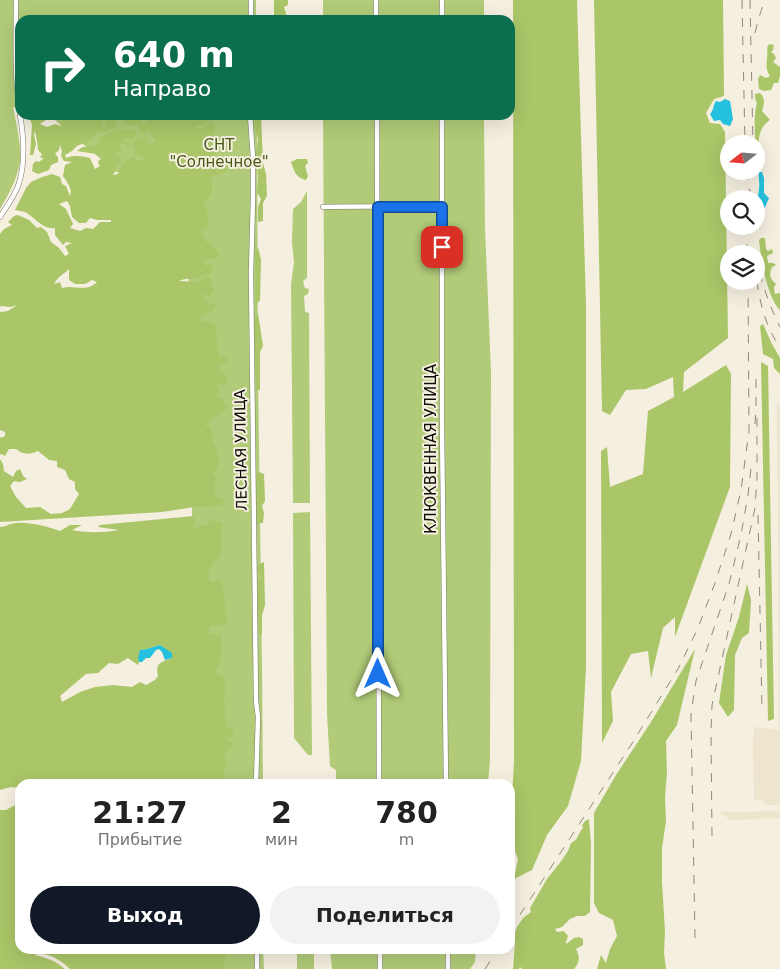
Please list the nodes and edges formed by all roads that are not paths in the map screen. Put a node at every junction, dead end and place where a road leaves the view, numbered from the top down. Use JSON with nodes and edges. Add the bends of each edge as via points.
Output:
{"nodes":[{"id":1,"x":16,"y":0,"type":"edge"},
{"id":2,"x":251,"y":0,"type":"edge"},
{"id":3,"x":376,"y":0,"type":"edge"},
{"id":4,"x":442,"y":0,"type":"edge"},
{"id":5,"x":16,"y":15,"type":"edge"},
{"id":6,"x":251,"y":15,"type":"edge"},
{"id":7,"x":376,"y":15,"type":"edge"},
{"id":8,"x":442,"y":15,"type":"edge"},
{"id":9,"x":21,"y":120,"type":"edge"},
{"id":10,"x":250,"y":120,"type":"edge"},
{"id":11,"x":377,"y":120,"type":"edge"},
{"id":12,"x":442,"y":120,"type":"edge"},
{"id":13,"x":323,"y":207,"type":"dead end"},
{"id":14,"x":378,"y":207,"type":"junction"},
{"id":15,"x":442,"y":207,"type":"junction"},
{"id":16,"x":0,"y":217,"type":"edge"},
{"id":17,"x":256,"y":779,"type":"edge"},
{"id":18,"x":379,"y":779,"type":"edge"},
{"id":19,"x":446,"y":779,"type":"edge"},
{"id":20,"x":257,"y":954,"type":"edge"},
{"id":21,"x":380,"y":954,"type":"edge"},
{"id":22,"x":448,"y":954,"type":"edge"},
{"id":23,"x":257,"y":969,"type":"edge"},
{"id":24,"x":380,"y":969,"type":"edge"},
{"id":25,"x":448,"y":969,"type":"edge"}],
"edges":[{"from":1,"to":5,"type":"street"},
{"from":2,"to":6,"type":"street"},
{"from":3,"to":7,"type":"street"},
{"from":4,"to":8,"type":"street"},
{"from":9,"to":16,"type":"street","via":[[22,168],[13,197]]},
{"from":10,"to":17,"type":"street","name":"ЛЕСНАЯ УЛИЦА"},
{"from":11,"to":14,"type":"street"},
{"from":12,"to":15,"type":"street","name":"КЛЮКВЕННАЯ УЛИЦА"},
{"from":13,"to":14,"type":"street"},
{"from":14,"to":15,"type":"street"},
{"from":14,"to":18,"type":"street"},
{"from":15,"to":19,"type":"street","name":"КЛЮКВЕННАЯ УЛИЦА"},
{"from":20,"to":23,"type":"street"},
{"from":21,"to":24,"type":"street"},
{"from":22,"to":25,"type":"street"}]}
